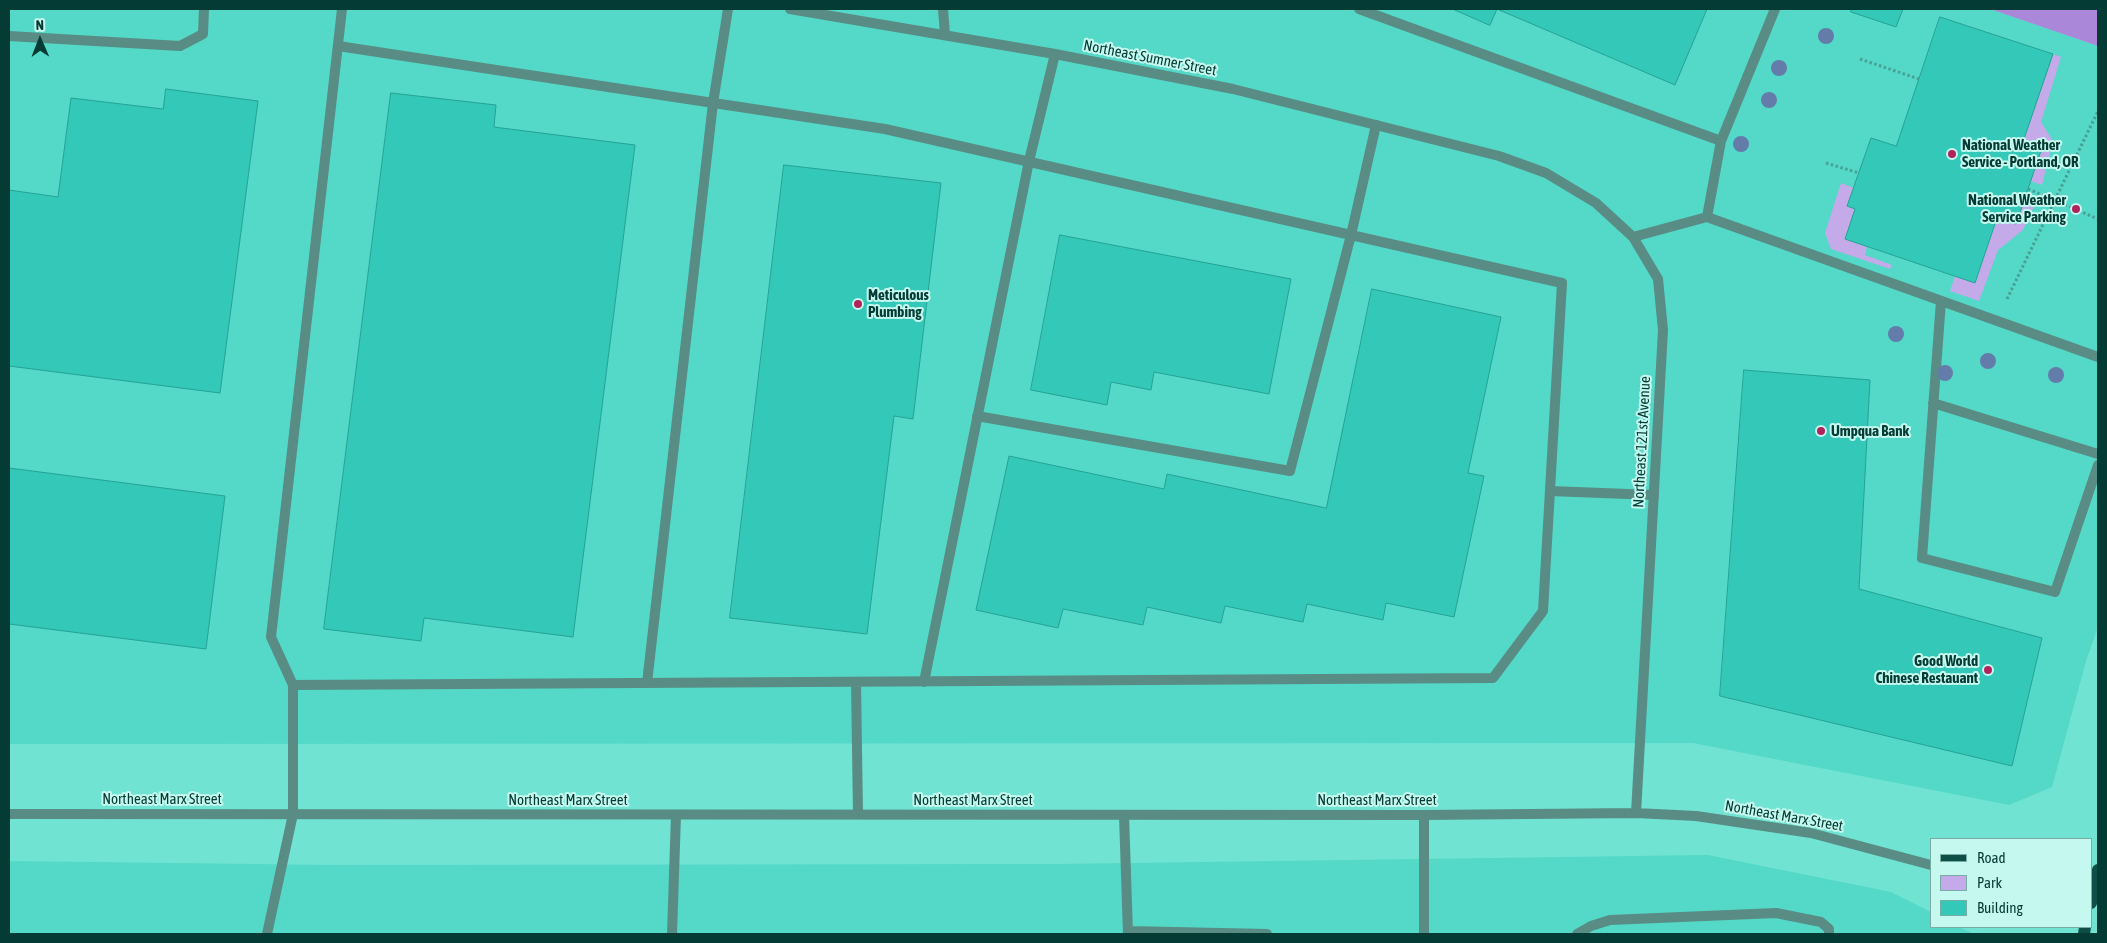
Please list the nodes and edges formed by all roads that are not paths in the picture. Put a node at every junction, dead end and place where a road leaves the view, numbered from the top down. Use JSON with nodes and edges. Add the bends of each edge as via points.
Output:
{"nodes":[{"id":1,"x":204,"y":9,"type":"edge"},
{"id":2,"x":342,"y":9,"type":"edge"},
{"id":3,"x":728,"y":9,"type":"edge"},
{"id":4,"x":790,"y":9,"type":"edge"},
{"id":5,"x":943,"y":9,"type":"edge"},
{"id":6,"x":1360,"y":9,"type":"edge"},
{"id":7,"x":1775,"y":9,"type":"edge"},
{"id":8,"x":945,"y":35,"type":"junction"},
{"id":9,"x":9,"y":36,"type":"edge"},
{"id":10,"x":338,"y":46,"type":"junction"},
{"id":11,"x":1055,"y":54,"type":"junction"},
{"id":12,"x":713,"y":102,"type":"junction"},
{"id":13,"x":1376,"y":125,"type":"junction"},
{"id":14,"x":1721,"y":141,"type":"junction"},
{"id":15,"x":1500,"y":156,"type":"joint"},
{"id":16,"x":1029,"y":161,"type":"junction"},
{"id":17,"x":1707,"y":217,"type":"junction"},
{"id":18,"x":1351,"y":235,"type":"junction"},
{"id":19,"x":1633,"y":237,"type":"junction"},
{"id":20,"x":1941,"y":301,"type":"junction"},
{"id":21,"x":2098,"y":357,"type":"edge"},
{"id":22,"x":1933,"y":403,"type":"junction"},
{"id":23,"x":977,"y":416,"type":"junction"},
{"id":24,"x":2098,"y":454,"type":"edge"},
{"id":25,"x":2098,"y":465,"type":"edge"},
{"id":26,"x":1550,"y":491,"type":"junction"},
{"id":27,"x":1654,"y":495,"type":"junction"},
{"id":28,"x":856,"y":682,"type":"junction"},
{"id":29,"x":924,"y":682,"type":"junction"},
{"id":30,"x":647,"y":683,"type":"junction"},
{"id":31,"x":294,"y":685,"type":"junction"},
{"id":32,"x":1636,"y":813,"type":"junction"},
{"id":33,"x":9,"y":814,"type":"edge"},
{"id":34,"x":293,"y":814,"type":"junction"},
{"id":35,"x":858,"y":814,"type":"junction"},
{"id":36,"x":676,"y":815,"type":"junction"},
{"id":37,"x":1124,"y":815,"type":"junction"},
{"id":38,"x":1424,"y":815,"type":"junction"},
{"id":39,"x":1930,"y":865,"type":"edge"},
{"id":40,"x":2098,"y":870,"type":"edge"},
{"id":41,"x":2092,"y":899,"type":"edge"},
{"id":42,"x":1128,"y":933,"type":"edge"},
{"id":43,"x":267,"y":934,"type":"edge"},
{"id":44,"x":672,"y":934,"type":"edge"},
{"id":45,"x":1267,"y":934,"type":"edge"},
{"id":46,"x":1424,"y":934,"type":"edge"},
{"id":47,"x":1577,"y":934,"type":"edge"},
{"id":48,"x":1829,"y":934,"type":"edge"}],
"edges":[{"from":1,"to":9,"type":"street","via":[[203,34],[180,46]]},
{"from":2,"to":10,"type":"street"},
{"from":3,"to":12,"type":"street"},
{"from":4,"to":8,"type":"street","name":"Northeast Sumner Street"},
{"from":5,"to":8,"type":"street"},
{"from":6,"to":14,"type":"street"},
{"from":7,"to":14,"type":"street"},
{"from":8,"to":11,"type":"street","name":"Northeast Sumner Street"},
{"from":10,"to":12,"type":"street"},
{"from":10,"to":31,"type":"street","via":[[271,637]]},
{"from":11,"to":13,"type":"street","name":"Northeast Sumner Street","via":[[1233,89]]},
{"from":11,"to":16,"type":"street"},
{"from":12,"to":16,"type":"street","via":[[885,128]]},
{"from":12,"to":30,"type":"street"},
{"from":13,"to":15,"type":"street","name":"Northeast Sumner Street"},
{"from":13,"to":18,"type":"street"},
{"from":14,"to":17,"type":"street"},
{"from":15,"to":19,"type":"street","name":"Northeast 121st Avenue","via":[[1546,173],[1596,203]]},
{"from":16,"to":18,"type":"street"},
{"from":16,"to":23,"type":"street"},
{"from":17,"to":19,"type":"street"},
{"from":17,"to":20,"type":"street"},
{"from":18,"to":23,"type":"street","via":[[1290,471]]},
{"from":18,"to":26,"type":"street","via":[[1562,283]]},
{"from":19,"to":27,"type":"street","name":"Northeast 121st Avenue","via":[[1658,279],[1663,330]]},
{"from":20,"to":21,"type":"street"},
{"from":20,"to":22,"type":"street"},
{"from":22,"to":24,"type":"street"},
{"from":22,"to":25,"type":"street","via":[[1922,558],[2055,592]]},
{"from":23,"to":29,"type":"street"},
{"from":26,"to":27,"type":"street"},
{"from":26,"to":29,"type":"street","via":[[1543,611],[1493,678]]},
{"from":27,"to":32,"type":"street","name":"Northeast 121st Avenue"},
{"from":28,"to":29,"type":"street"},
{"from":28,"to":30,"type":"street"},
{"from":28,"to":35,"type":"street"},
{"from":30,"to":31,"type":"street"},
{"from":31,"to":34,"type":"street"},
{"from":32,"to":38,"type":"street","name":"Northeast Marx Street"},
{"from":32,"to":39,"type":"street","name":"Northeast Marx Street","via":[[1696,816],[1811,833]]},
{"from":33,"to":34,"type":"street","name":"Northeast Marx Street"},
{"from":34,"to":36,"type":"street","name":"Northeast Marx Street"},
{"from":34,"to":43,"type":"street"},
{"from":35,"to":36,"type":"street","name":"Northeast Marx Street"},
{"from":35,"to":37,"type":"street","name":"Northeast Marx Street"},
{"from":36,"to":44,"type":"street"},
{"from":37,"to":38,"type":"street","name":"Northeast Marx Street"},
{"from":37,"to":42,"type":"street"},
{"from":38,"to":46,"type":"street"},
{"from":40,"to":41,"type":"main road"},
{"from":42,"to":45,"type":"street"},
{"from":47,"to":48,"type":"street","via":[[1610,920],[1776,913],[1821,922],[1829,929]]}]}
